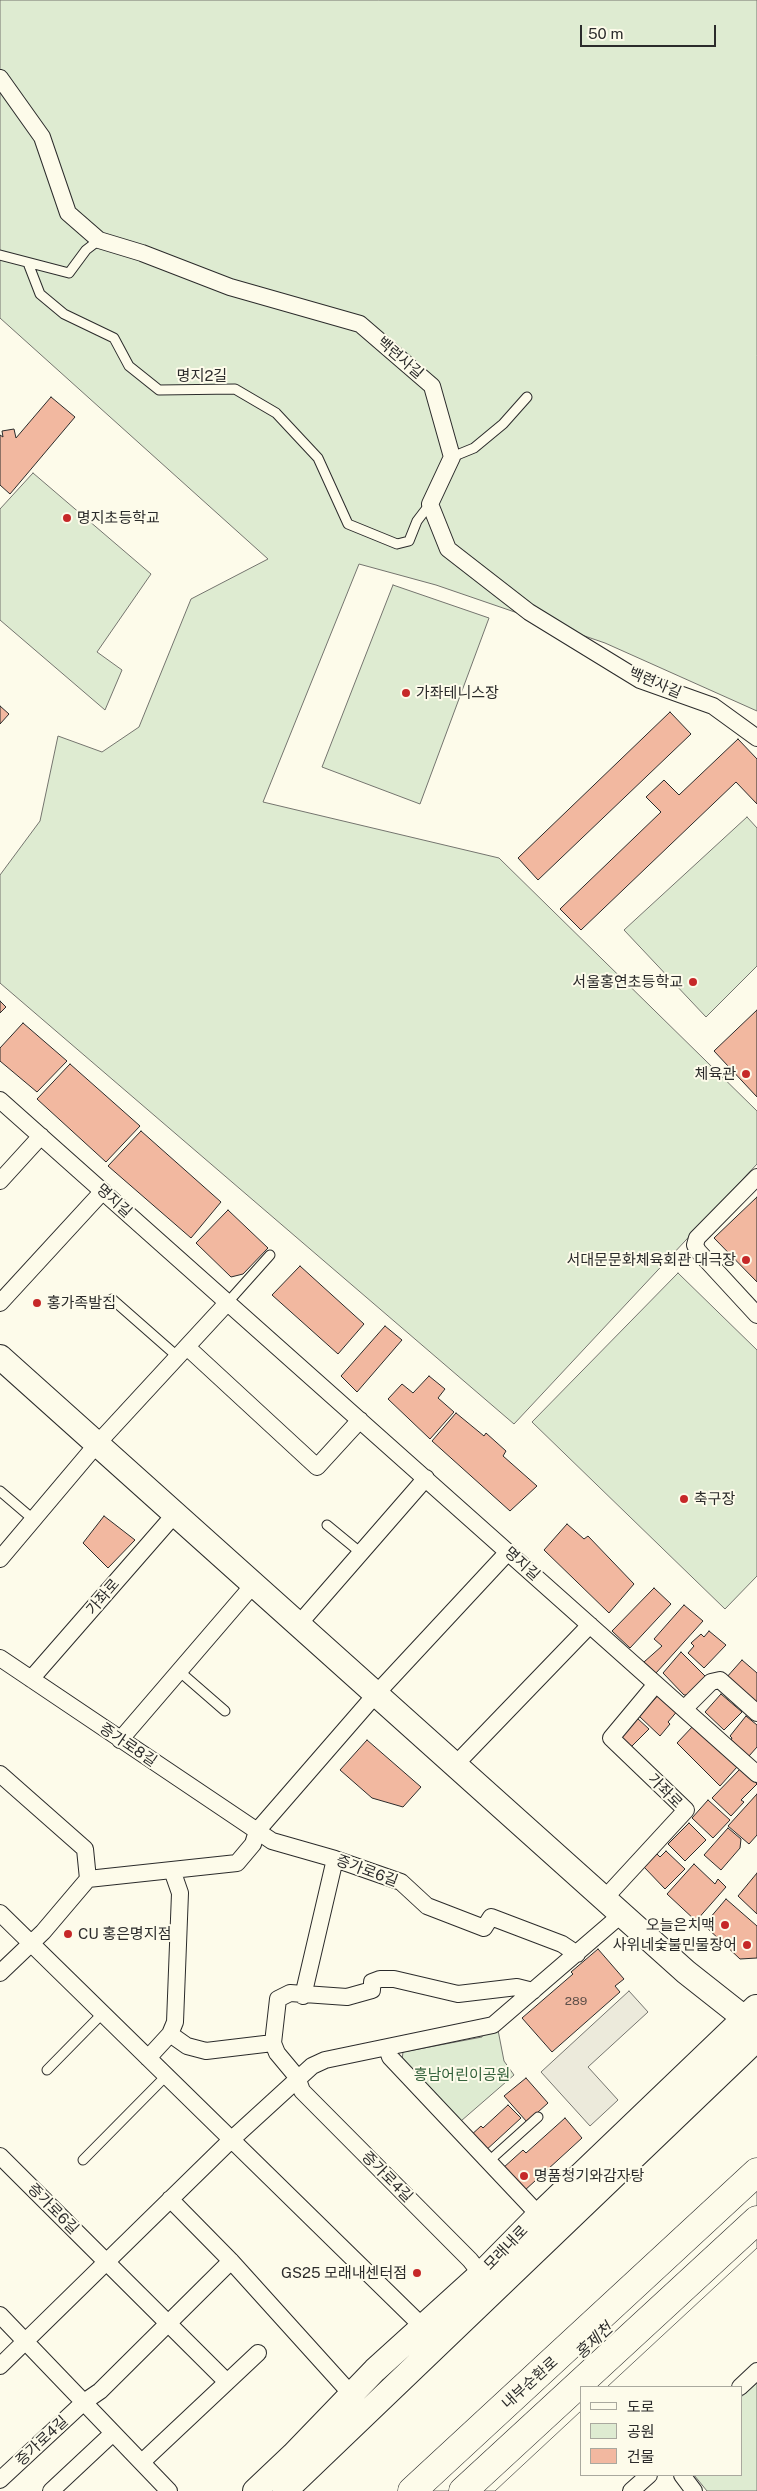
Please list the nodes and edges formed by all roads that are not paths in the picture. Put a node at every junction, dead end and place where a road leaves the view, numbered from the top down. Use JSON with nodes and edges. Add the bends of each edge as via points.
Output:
{"nodes":[{"id":1,"x":0,"y":78,"type":"edge"},
{"id":2,"x":99,"y":240,"type":"junction"},
{"id":3,"x":0,"y":255,"type":"edge"},
{"id":4,"x":28,"y":263,"type":"junction"},
{"id":5,"x":526,"y":397,"type":"dead end"},
{"id":6,"x":452,"y":457,"type":"junction"},
{"id":7,"x":430,"y":504,"type":"junction"},
{"id":8,"x":757,"y":738,"type":"edge"},
{"id":9,"x":0,"y":1100,"type":"edge"},
{"id":10,"x":41,"y":1136,"type":"junction"},
{"id":11,"x":757,"y":1177,"type":"edge"},
{"id":12,"x":0,"y":1181,"type":"edge"},
{"id":13,"x":103,"y":1191,"type":"junction"},
{"id":14,"x":270,"y":1255,"type":"dead end"},
{"id":15,"x":112,"y":1299,"type":"dead end"},
{"id":16,"x":228,"y":1302,"type":"junction"},
{"id":17,"x":0,"y":1304,"type":"edge"},
{"id":18,"x":757,"y":1316,"type":"edge"},
{"id":19,"x":182,"y":1352,"type":"junction"},
{"id":20,"x":3,"y":1365,"type":"edge"},
{"id":21,"x":360,"y":1420,"type":"junction"},
{"id":22,"x":97,"y":1444,"type":"junction"},
{"id":23,"x":426,"y":1478,"type":"junction"},
{"id":24,"x":0,"y":1491,"type":"edge"},
{"id":25,"x":175,"y":1514,"type":"junction"},
{"id":26,"x":34,"y":1520,"type":"junction"},
{"id":27,"x":327,"y":1525,"type":"dead end"},
{"id":28,"x":508,"y":1552,"type":"junction"},
{"id":29,"x":361,"y":1553,"type":"junction"},
{"id":30,"x":0,"y":1559,"type":"edge"},
{"id":31,"x":254,"y":1584,"type":"junction"},
{"id":32,"x":298,"y":1625,"type":"junction"},
{"id":33,"x":590,"y":1625,"type":"junction"},
{"id":34,"x":0,"y":1658,"type":"edge"},
{"id":35,"x":179,"y":1671,"type":"junction"},
{"id":36,"x":31,"y":1679,"type":"junction"},
{"id":37,"x":656,"y":1684,"type":"junction"},
{"id":38,"x":376,"y":1694,"type":"junction"},
{"id":39,"x":684,"y":1709,"type":"junction"},
{"id":40,"x":225,"y":1711,"type":"dead end"},
{"id":41,"x":757,"y":1713,"type":"edge"},
{"id":42,"x":120,"y":1740,"type":"junction"},
{"id":43,"x":455,"y":1765,"type":"junction"},
{"id":44,"x":0,"y":1774,"type":"edge"},
{"id":45,"x":757,"y":1774,"type":"edge"},
{"id":46,"x":257,"y":1831,"type":"junction"},
{"id":47,"x":334,"y":1859,"type":"junction"},
{"id":48,"x":172,"y":1870,"type":"junction"},
{"id":49,"x":88,"y":1879,"type":"junction"},
{"id":50,"x":604,"y":1899,"type":"junction"},
{"id":51,"x":0,"y":1913,"type":"edge"},
{"id":52,"x":622,"y":1914,"type":"junction"},
{"id":53,"x":30,"y":1944,"type":"junction"},
{"id":54,"x":577,"y":1954,"type":"junction"},
{"id":55,"x":0,"y":1973,"type":"edge"},
{"id":56,"x":534,"y":1991,"type":"junction"},
{"id":57,"x":302,"y":1996,"type":"junction"},
{"id":58,"x":102,"y":2014,"type":"junction"},
{"id":59,"x":752,"y":2016,"type":"edge"},
{"id":60,"x":170,"y":2034,"type":"junction"},
{"id":61,"x":757,"y":2039,"type":"edge"},
{"id":62,"x":273,"y":2043,"type":"junction"},
{"id":63,"x":387,"y":2048,"type":"junction"},
{"id":64,"x":148,"y":2058,"type":"junction"},
{"id":65,"x":47,"y":2070,"type":"dead end"},
{"id":66,"x":166,"y":2076,"type":"junction"},
{"id":67,"x":297,"y":2077,"type":"junction"},
{"id":68,"x":538,"y":2117,"type":"dead end"},
{"id":69,"x":231,"y":2140,"type":"junction"},
{"id":70,"x":0,"y":2156,"type":"edge"},
{"id":71,"x":83,"y":2160,"type":"dead end"},
{"id":72,"x":489,"y":2161,"type":"junction"},
{"id":73,"x":757,"y":2172,"type":"edge"},
{"id":74,"x":170,"y":2199,"type":"junction"},
{"id":75,"x":539,"y":2215,"type":"junction"},
{"id":76,"x":757,"y":2220,"type":"edge"},
{"id":77,"x":106,"y":2261,"type":"junction"},
{"id":78,"x":231,"y":2261,"type":"junction"},
{"id":79,"x":481,"y":2274,"type":"junction"},
{"id":80,"x":0,"y":2315,"type":"edge"},
{"id":81,"x":168,"y":2324,"type":"junction"},
{"id":82,"x":423,"y":2327,"type":"junction"},
{"id":83,"x":25,"y":2342,"type":"junction"},
{"id":84,"x":258,"y":2352,"type":"dead end"},
{"id":85,"x":0,"y":2366,"type":"edge"},
{"id":86,"x":757,"y":2371,"type":"edge"},
{"id":87,"x":227,"y":2382,"type":"junction"},
{"id":88,"x":741,"y":2386,"type":"edge"},
{"id":89,"x":352,"y":2395,"type":"junction"},
{"id":90,"x":84,"y":2402,"type":"junction"},
{"id":91,"x":113,"y":2433,"type":"junction"},
{"id":92,"x":142,"y":2462,"type":"junction"},
{"id":93,"x":647,"y":2476,"type":"edge"},
{"id":94,"x":683,"y":2476,"type":"edge"},
{"id":95,"x":0,"y":2480,"type":"edge"},
{"id":96,"x":51,"y":2491,"type":"edge"},
{"id":97,"x":169,"y":2491,"type":"edge"},
{"id":98,"x":255,"y":2491,"type":"edge"},
{"id":99,"x":285,"y":2491,"type":"edge"},
{"id":100,"x":412,"y":2491,"type":"edge"},
{"id":101,"x":463,"y":2491,"type":"edge"},
{"id":102,"x":631,"y":2491,"type":"edge"},
{"id":103,"x":694,"y":2491,"type":"edge"}],
"edges":[{"from":1,"to":2,"type":"street","name":"백련사길","via":[[42,137],[68,213]]},
{"from":2,"to":4,"type":"lane","via":[[86,250],[69,273]]},
{"from":2,"to":6,"type":"street","name":"백련사길","via":[[230,286],[360,324],[432,386]]},
{"from":3,"to":4,"type":"lane"},
{"from":4,"to":7,"type":"lane","name":"명지2길","via":[[40,294],[64,314],[114,338],[129,366],[159,390],[235,389],[276,413],[318,458],[348,524],[397,544],[409,541],[417,521]]},
{"from":5,"to":6,"type":"lane","via":[[503,424],[474,448]]},
{"from":6,"to":7,"type":"street"},
{"from":7,"to":8,"type":"street","name":"백련사길","via":[[448,549],[529,612],[640,680],[713,706]]},
{"from":9,"to":10,"type":"street","name":"명지길"},
{"from":10,"to":12,"type":"street"},
{"from":10,"to":13,"type":"street","name":"명지길"},
{"from":11,"to":18,"type":"street","via":[[697,1238],[695,1245]]},
{"from":13,"to":16,"type":"street","name":"명지길"},
{"from":13,"to":17,"type":"street"},
{"from":14,"to":16,"type":"lane"},
{"from":15,"to":19,"type":"lane"},
{"from":16,"to":19,"type":"street"},
{"from":16,"to":21,"type":"street","name":"명지길"},
{"from":19,"to":21,"type":"street","via":[[317,1467]]},
{"from":19,"to":22,"type":"street"},
{"from":20,"to":22,"type":"main road"},
{"from":21,"to":23,"type":"street","name":"명지길"},
{"from":22,"to":25,"type":"main road"},
{"from":22,"to":26,"type":"street"},
{"from":23,"to":28,"type":"street","name":"명지길"},
{"from":23,"to":29,"type":"street"},
{"from":24,"to":26,"type":"lane"},
{"from":25,"to":31,"type":"main road"},
{"from":25,"to":36,"type":"street","name":"가좌로"},
{"from":26,"to":30,"type":"street"},
{"from":27,"to":29,"type":"lane"},
{"from":28,"to":33,"type":"street","name":"명지길"},
{"from":28,"to":38,"type":"street"},
{"from":29,"to":32,"type":"street"},
{"from":31,"to":32,"type":"main road"},
{"from":31,"to":35,"type":"street"},
{"from":32,"to":38,"type":"main road"},
{"from":33,"to":37,"type":"street","name":"명지길"},
{"from":33,"to":43,"type":"street"},
{"from":34,"to":36,"type":"street","name":"증가로8길"},
{"from":35,"to":40,"type":"lane"},
{"from":35,"to":42,"type":"street"},
{"from":36,"to":42,"type":"street","name":"증가로8길"},
{"from":37,"to":39,"type":"street","name":"명지길"},
{"from":37,"to":50,"type":"street","name":"가좌로","via":[[610,1738],[686,1810]]},
{"from":38,"to":43,"type":"main road"},
{"from":38,"to":46,"type":"street"},
{"from":39,"to":41,"type":"street","via":[[716,1680],[723,1682]]},
{"from":39,"to":45,"type":"street","name":"명지길"},
{"from":42,"to":46,"type":"street","name":"증가로8길"},
{"from":43,"to":50,"type":"main road"},
{"from":44,"to":49,"type":"street","via":[[84,1849]]},
{"from":46,"to":47,"type":"street","name":"증가로6길","via":[[272,1841]]},
{"from":46,"to":48,"type":"street","via":[[253,1844],[237,1863]]},
{"from":47,"to":54,"type":"street","name":"증가로6길","via":[[401,1882],[427,1906],[484,1928],[491,1917],[562,1944]]},
{"from":47,"to":57,"type":"street"},
{"from":48,"to":49,"type":"street"},
{"from":48,"to":60,"type":"street","via":[[180,1893],[175,2022]]},
{"from":49,"to":53,"type":"street"},
{"from":50,"to":52,"type":"main road"},
{"from":51,"to":53,"type":"street"},
{"from":52,"to":54,"type":"street"},
{"from":52,"to":59,"type":"main road","via":[[686,1972]]},
{"from":53,"to":55,"type":"street"},
{"from":53,"to":58,"type":"street"},
{"from":54,"to":56,"type":"street"},
{"from":56,"to":57,"type":"street","via":[[517,1987],[458,1994],[394,1979],[380,1979],[372,1982],[372,1990],[347,1997]]},
{"from":56,"to":63,"type":"street","via":[[493,2025]]},
{"from":57,"to":62,"type":"street","via":[[290,1993],[278,1999]]},
{"from":58,"to":64,"type":"street"},
{"from":58,"to":65,"type":"lane"},
{"from":59,"to":75,"type":"main road","name":"모래내로"},
{"from":60,"to":62,"type":"street","via":[[187,2046],[206,2051]]},
{"from":60,"to":64,"type":"street"},
{"from":61,"to":99,"type":"main road","name":"모래내로"},
{"from":62,"to":67,"type":"street","name":"증가로4길"},
{"from":63,"to":67,"type":"street","via":[[318,2062]]},
{"from":63,"to":72,"type":"street","via":[[390,2057]]},
{"from":64,"to":66,"type":"street"},
{"from":66,"to":69,"type":"street"},
{"from":66,"to":71,"type":"lane"},
{"from":67,"to":69,"type":"street"},
{"from":67,"to":79,"type":"street","name":"증가로4길","via":[[302,2091]]},
{"from":68,"to":72,"type":"lane"},
{"from":69,"to":74,"type":"street"},
{"from":69,"to":82,"type":"street"},
{"from":70,"to":77,"type":"street","name":"증가로6길"},
{"from":72,"to":75,"type":"street"},
{"from":73,"to":100,"type":"highway","name":"내부순환로"},
{"from":74,"to":77,"type":"street"},
{"from":74,"to":78,"type":"street"},
{"from":75,"to":79,"type":"main road","name":"모래내로"},
{"from":76,"to":101,"type":"highway"},
{"from":77,"to":81,"type":"street"},
{"from":77,"to":83,"type":"street"},
{"from":78,"to":81,"type":"street","name":"증가로4길"},
{"from":78,"to":89,"type":"street"},
{"from":79,"to":82,"type":"main road","name":"모래내로"},
{"from":80,"to":83,"type":"street"},
{"from":81,"to":87,"type":"street"},
{"from":81,"to":90,"type":"street","name":"증가로4길","via":[[100,2391]]},
{"from":82,"to":89,"type":"main road","name":"모래내로"},
{"from":83,"to":85,"type":"street"},
{"from":83,"to":90,"type":"street"},
{"from":84,"to":87,"type":"street"},
{"from":86,"to":88,"type":"street"},
{"from":87,"to":92,"type":"street"},
{"from":89,"to":98,"type":"main road","name":"모래내로"},
{"from":90,"to":91,"type":"street"},
{"from":90,"to":95,"type":"street","name":"증가로4길"},
{"from":91,"to":92,"type":"street"},
{"from":91,"to":96,"type":"street"},
{"from":92,"to":97,"type":"street"},
{"from":93,"to":102,"type":"street"},
{"from":94,"to":103,"type":"street"}]}
